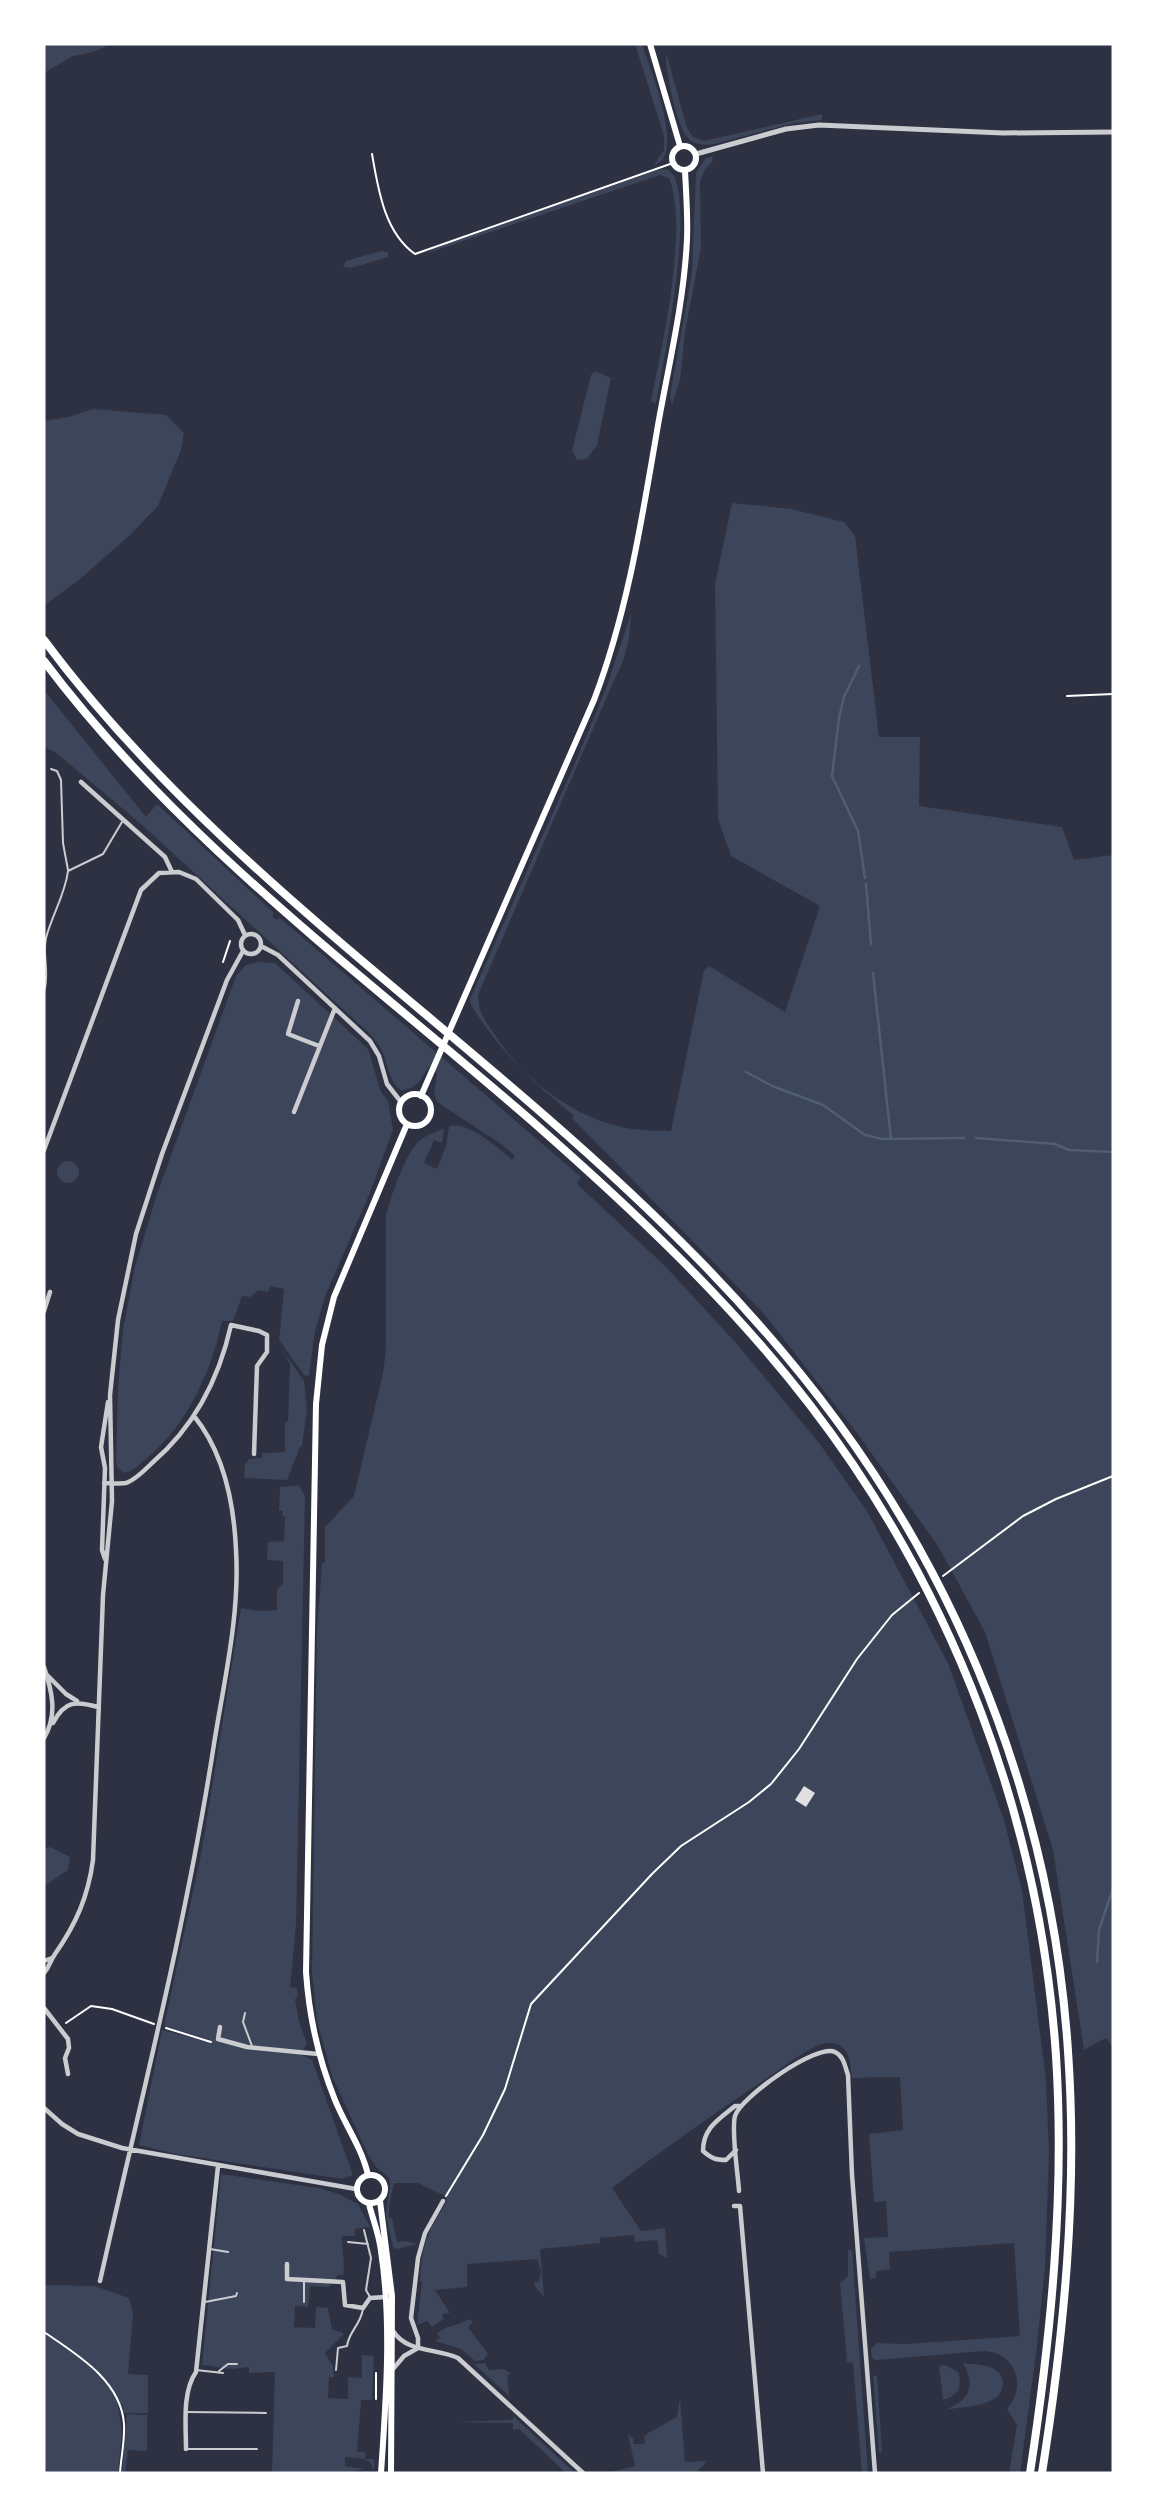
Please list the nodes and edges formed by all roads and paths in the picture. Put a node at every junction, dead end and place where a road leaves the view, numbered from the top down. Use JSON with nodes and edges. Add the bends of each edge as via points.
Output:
{"nodes":[{"id":1,"x":650,"y":44,"type":"edge"},
{"id":2,"x":1113,"y":132,"type":"edge"},
{"id":3,"x":680,"y":146,"type":"junction"},
{"id":4,"x":372,"y":154,"type":"dead end"},
{"id":5,"x":696,"y":154,"type":"junction"},
{"id":6,"x":673,"y":163,"type":"junction"},
{"id":7,"x":685,"y":170,"type":"junction"},
{"id":8,"x":44,"y":640,"type":"edge"},
{"id":9,"x":44,"y":662,"type":"edge"},
{"id":10,"x":1113,"y":694,"type":"edge"},
{"id":11,"x":1067,"y":696,"type":"dead end"},
{"id":12,"x":51,"y":769,"type":"dead end"},
{"id":13,"x":80,"y":782,"type":"dead end"},
{"id":14,"x":123,"y":821,"type":"junction"},
{"id":15,"x":68,"y":871,"type":"junction"},
{"id":16,"x":172,"y":872,"type":"junction"},
{"id":17,"x":246,"y":935,"type":"junction"},
{"id":18,"x":230,"y":941,"type":"dead end"},
{"id":19,"x":261,"y":946,"type":"junction"},
{"id":20,"x":243,"y":951,"type":"junction"},
{"id":21,"x":223,"y":962,"type":"dead end"},
{"id":22,"x":44,"y":992,"type":"edge"},
{"id":23,"x":298,"y":1000,"type":"dead end"},
{"id":24,"x":335,"y":1008,"type":"junction"},
{"id":25,"x":319,"y":1046,"type":"junction"},
{"id":26,"x":421,"y":1096,"type":"junction"},
{"id":27,"x":401,"y":1101,"type":"junction"},
{"id":28,"x":295,"y":1112,"type":"dead end"},
{"id":29,"x":407,"y":1124,"type":"junction"},
{"id":30,"x":44,"y":1150,"type":"edge"},
{"id":31,"x":50,"y":1292,"type":"dead end"},
{"id":32,"x":44,"y":1311,"type":"edge"},
{"id":33,"x":110,"y":1395,"type":"junction"},
{"id":34,"x":194,"y":1416,"type":"junction"},
{"id":35,"x":254,"y":1454,"type":"dead end"},
{"id":36,"x":1113,"y":1476,"type":"edge"},
{"id":37,"x":104,"y":1483,"type":"junction"},
{"id":38,"x":111,"y":1483,"type":"junction"},
{"id":39,"x":105,"y":1560,"type":"junction"},
{"id":40,"x":962,"y":1561,"type":"dead end"},
{"id":41,"x":903,"y":1605,"type":"dead end"},
{"id":42,"x":44,"y":1667,"type":"edge"},
{"id":43,"x":46,"y":1674,"type":"junction"},
{"id":44,"x":78,"y":1702,"type":"junction"},
{"id":45,"x":98,"y":1707,"type":"junction"},
{"id":46,"x":51,"y":1726,"type":"junction"},
{"id":47,"x":44,"y":1738,"type":"edge"},
{"id":48,"x":52,"y":1958,"type":"junction"},
{"id":49,"x":44,"y":1961,"type":"edge"},
{"id":50,"x":44,"y":1973,"type":"edge"},
{"id":51,"x":44,"y":2008,"type":"edge"},
{"id":52,"x":245,"y":2013,"type":"dead end"},
{"id":53,"x":159,"y":2026,"type":"junction"},
{"id":54,"x":220,"y":2027,"type":"dead end"},
{"id":55,"x":60,"y":2028,"type":"junction"},
{"id":56,"x":218,"y":2039,"type":"junction"},
{"id":57,"x":252,"y":2047,"type":"junction"},
{"id":58,"x":318,"y":2054,"type":"junction"},
{"id":59,"x":68,"y":2074,"type":"dead end"},
{"id":60,"x":740,"y":2106,"type":"junction"},
{"id":61,"x":44,"y":2108,"type":"edge"},
{"id":62,"x":130,"y":2150,"type":"junction"},
{"id":63,"x":736,"y":2150,"type":"junction"},
{"id":64,"x":218,"y":2166,"type":"junction"},
{"id":65,"x":368,"y":2175,"type":"junction"},
{"id":66,"x":356,"y":2189,"type":"junction"},
{"id":67,"x":739,"y":2191,"type":"dead end"},
{"id":68,"x":380,"y":2201,"type":"junction"},
{"id":69,"x":443,"y":2202,"type":"joint"},
{"id":70,"x":369,"y":2204,"type":"junction"},
{"id":71,"x":734,"y":2206,"type":"dead end"},
{"id":72,"x":364,"y":2230,"type":"dead end"},
{"id":73,"x":348,"y":2242,"type":"dead end"},
{"id":74,"x":369,"y":2244,"type":"junction"},
{"id":75,"x":209,"y":2249,"type":"junction"},
{"id":76,"x":228,"y":2252,"type":"dead end"},
{"id":77,"x":287,"y":2264,"type":"dead end"},
{"id":78,"x":304,"y":2280,"type":"junction"},
{"id":79,"x":100,"y":2281,"type":"dead end"},
{"id":80,"x":237,"y":2293,"type":"dead end"},
{"id":81,"x":386,"y":2297,"type":"junction"},
{"id":82,"x":370,"y":2298,"type":"junction"},
{"id":83,"x":204,"y":2302,"type":"junction"},
{"id":84,"x":303,"y":2302,"type":"dead end"},
{"id":85,"x":363,"y":2308,"type":"junction"},
{"id":86,"x":393,"y":2331,"type":"junction"},
{"id":87,"x":44,"y":2332,"type":"edge"},
{"id":88,"x":418,"y":2348,"type":"junction"},
{"id":89,"x":237,"y":2364,"type":"dead end"},
{"id":90,"x":393,"y":2369,"type":"junction"},
{"id":91,"x":197,"y":2370,"type":"junction"},
{"id":92,"x":336,"y":2370,"type":"dead end"},
{"id":93,"x":218,"y":2372,"type":"junction"},
{"id":94,"x":376,"y":2372,"type":"dead end"},
{"id":95,"x":223,"y":2373,"type":"dead end"},
{"id":96,"x":376,"y":2399,"type":"dead end"},
{"id":97,"x":187,"y":2412,"type":"junction"},
{"id":98,"x":267,"y":2413,"type":"dead end"},
{"id":99,"x":186,"y":2449,"type":"joint"},
{"id":100,"x":257,"y":2449,"type":"dead end"},
{"id":101,"x":120,"y":2473,"type":"edge"},
{"id":102,"x":382,"y":2473,"type":"edge"},
{"id":103,"x":391,"y":2473,"type":"edge"},
{"id":104,"x":583,"y":2473,"type":"edge"},
{"id":105,"x":763,"y":2473,"type":"edge"},
{"id":106,"x":875,"y":2473,"type":"edge"},
{"id":107,"x":1030,"y":2473,"type":"edge"},
{"id":108,"x":1042,"y":2473,"type":"edge"}],
"edges":[{"from":1,"to":3,"type":"main road"},
{"from":2,"to":5,"type":"street","via":[[1003,133],[819,125],[786,129]]},
{"from":3,"to":5,"type":"main road","via":[[690,147]]},
{"from":3,"to":6,"type":"main road","via":[[673,153]]},
{"from":4,"to":6,"type":"path","via":[[380,196],[394,231],[415,254]]},
{"from":5,"to":7,"type":"main road","via":[[694,164]]},
{"from":6,"to":7,"type":"main road"},
{"from":7,"to":26,"type":"main road","via":[[687,240],[679,310],[626,602],[612,652]]},
{"from":8,"to":108,"type":"highway","via":[[119,733],[218,834],[575,1142],[703,1264],[835,1417],[924,1557],[976,1664],[1017,1775],[1041,1867],[1062,1984],[1070,2091],[1070,2209],[1061,2328]]},
{"from":9,"to":107,"type":"highway","via":[[125,759],[209,843],[567,1152],[695,1273],[825,1425],[913,1563],[964,1669],[1004,1778],[1031,1880],[1049,1985],[1058,2090],[1058,2196],[1050,2314]]},
{"from":10,"to":11,"type":"path"},
{"from":12,"to":15,"type":"lane","via":[[61,780]]},
{"from":13,"to":14,"type":"street"},
{"from":14,"to":15,"type":"lane","via":[[103,854]]},
{"from":14,"to":16,"type":"street","via":[[165,857]]},
{"from":15,"to":22,"type":"lane","via":[[45,946],[48,979]]},
{"from":16,"to":17,"type":"street","via":[[196,879],[238,920]]},
{"from":16,"to":30,"type":"street","via":[[159,873],[141,890]]},
{"from":17,"to":19,"type":"street","via":[[256,935]]},
{"from":17,"to":20,"type":"street","via":[[241,941]]},
{"from":18,"to":21,"type":"path"},
{"from":19,"to":20,"type":"street","via":[[256,953]]},
{"from":19,"to":24,"type":"street","via":[[278,955]]},
{"from":20,"to":33,"type":"street","via":[[227,980],[140,1223],[119,1311]]},
{"from":23,"to":25,"type":"street","via":[[288,1034]]},
{"from":24,"to":25,"type":"street"},
{"from":24,"to":27,"type":"street","via":[[374,1046],[387,1084]]},
{"from":25,"to":28,"type":"street"},
{"from":26,"to":27,"type":"main road"},
{"from":26,"to":29,"type":"main road","via":[[429,1103],[428,1118],[421,1124]]},
{"from":27,"to":29,"type":"main road","via":[[399,1114]]},
{"from":29,"to":58,"type":"main road","via":[[337,1290],[319,1366],[305,1951]]},
{"from":31,"to":32,"type":"street"},
{"from":33,"to":37,"type":"street","via":[[102,1434]]},
{"from":33,"to":38,"type":"street"},
{"from":34,"to":35,"type":"street","via":[[214,1379],[231,1325],[267,1335],[267,1352],[257,1366]]},
{"from":34,"to":38,"type":"street","via":[[143,1471],[125,1483]]},
{"from":34,"to":53,"type":"street","via":[[215,1451],[230,1499],[236,1549],[235,1602],[197,1846]]},
{"from":36,"to":40,"type":"path","via":[[1023,1517]]},
{"from":37,"to":38,"type":"street"},
{"from":37,"to":39,"type":"street"},
{"from":38,"to":39,"type":"street"},
{"from":39,"to":45,"type":"street"},
{"from":41,"to":69,"type":"path","via":[[857,1659],[771,1784],[681,1846],[531,2004],[505,2089]]},
{"from":42,"to":43,"type":"street"},
{"from":43,"to":44,"type":"street"},
{"from":43,"to":46,"type":"street","via":[[54,1705]]},
{"from":44,"to":45,"type":"street"},
{"from":44,"to":46,"type":"street","via":[[62,1709]]},
{"from":45,"to":48,"type":"street","via":[[89,1884],[77,1919]]},
{"from":46,"to":47,"type":"street"},
{"from":48,"to":49,"type":"street"},
{"from":48,"to":50,"type":"street"},
{"from":51,"to":55,"type":"street"},
{"from":52,"to":57,"type":"lane","via":[[243,2022]]},
{"from":53,"to":55,"type":"path","via":[[91,2006]]},
{"from":53,"to":56,"type":"path","via":[[211,2042]]},
{"from":53,"to":62,"type":"street"},
{"from":54,"to":56,"type":"street"},
{"from":55,"to":59,"type":"street","via":[[68,2039]]},
{"from":56,"to":57,"type":"street"},
{"from":57,"to":58,"type":"street"},
{"from":58,"to":65,"type":"main road"},
{"from":60,"to":63,"type":"street","via":[[734,2118]]},
{"from":60,"to":63,"type":"street","via":[[708,2128],[703,2142],[703,2151],[717,2160],[726,2160]]},
{"from":60,"to":106,"type":"street","via":[[753,2092],[816,2053],[829,2050],[843,2060],[848,2075]]},
{"from":61,"to":62,"type":"street","via":[[78,2134]]},
{"from":62,"to":64,"type":"street"},
{"from":62,"to":79,"type":"street"},
{"from":63,"to":67,"type":"street"},
{"from":64,"to":66,"type":"street"},
{"from":64,"to":75,"type":"street"},
{"from":65,"to":66,"type":"main road"},
{"from":65,"to":68,"type":"main road","via":[[384,2182]]},
{"from":66,"to":70,"type":"main road"},
{"from":68,"to":70,"type":"main road"},
{"from":68,"to":86,"type":"main road","via":[[391,2273]]},
{"from":69,"to":88,"type":"street","via":[[425,2233],[418,2258],[411,2318]]},
{"from":70,"to":81,"type":"main road","via":[[379,2237]]},
{"from":71,"to":105,"type":"street","via":[[740,2206]]},
{"from":72,"to":74,"type":"lane"},
{"from":73,"to":74,"type":"lane"},
{"from":74,"to":82,"type":"lane","via":[[366,2290]]},
{"from":75,"to":76,"type":"lane"},
{"from":75,"to":83,"type":"street"},
{"from":77,"to":78,"type":"street","via":[[287,2279]]},
{"from":78,"to":84,"type":"lane"},
{"from":78,"to":85,"type":"street","via":[[343,2282],[345,2305]]},
{"from":80,"to":83,"type":"lane"},
{"from":81,"to":82,"type":"street"},
{"from":81,"to":102,"type":"main road"},
{"from":82,"to":85,"type":"street"},
{"from":83,"to":91,"type":"street"},
{"from":85,"to":92,"type":"lane","via":[[361,2322],[348,2336],[347,2346],[338,2348]]},
{"from":86,"to":88,"type":"street"},
{"from":86,"to":90,"type":"main road"},
{"from":87,"to":101,"type":"path","via":[[88,2364],[116,2396],[124,2423]]},
{"from":88,"to":90,"type":"street"},
{"from":88,"to":104,"type":"street","via":[[458,2358]]},
{"from":89,"to":93,"type":"lane"},
{"from":90,"to":103,"type":"main road"},
{"from":91,"to":93,"type":"lane"},
{"from":91,"to":97,"type":"street","via":[[190,2381]]},
{"from":93,"to":95,"type":"lane"},
{"from":94,"to":96,"type":"path"},
{"from":97,"to":98,"type":"lane"},
{"from":97,"to":99,"type":"street"},
{"from":99,"to":100,"type":"lane"}]}
